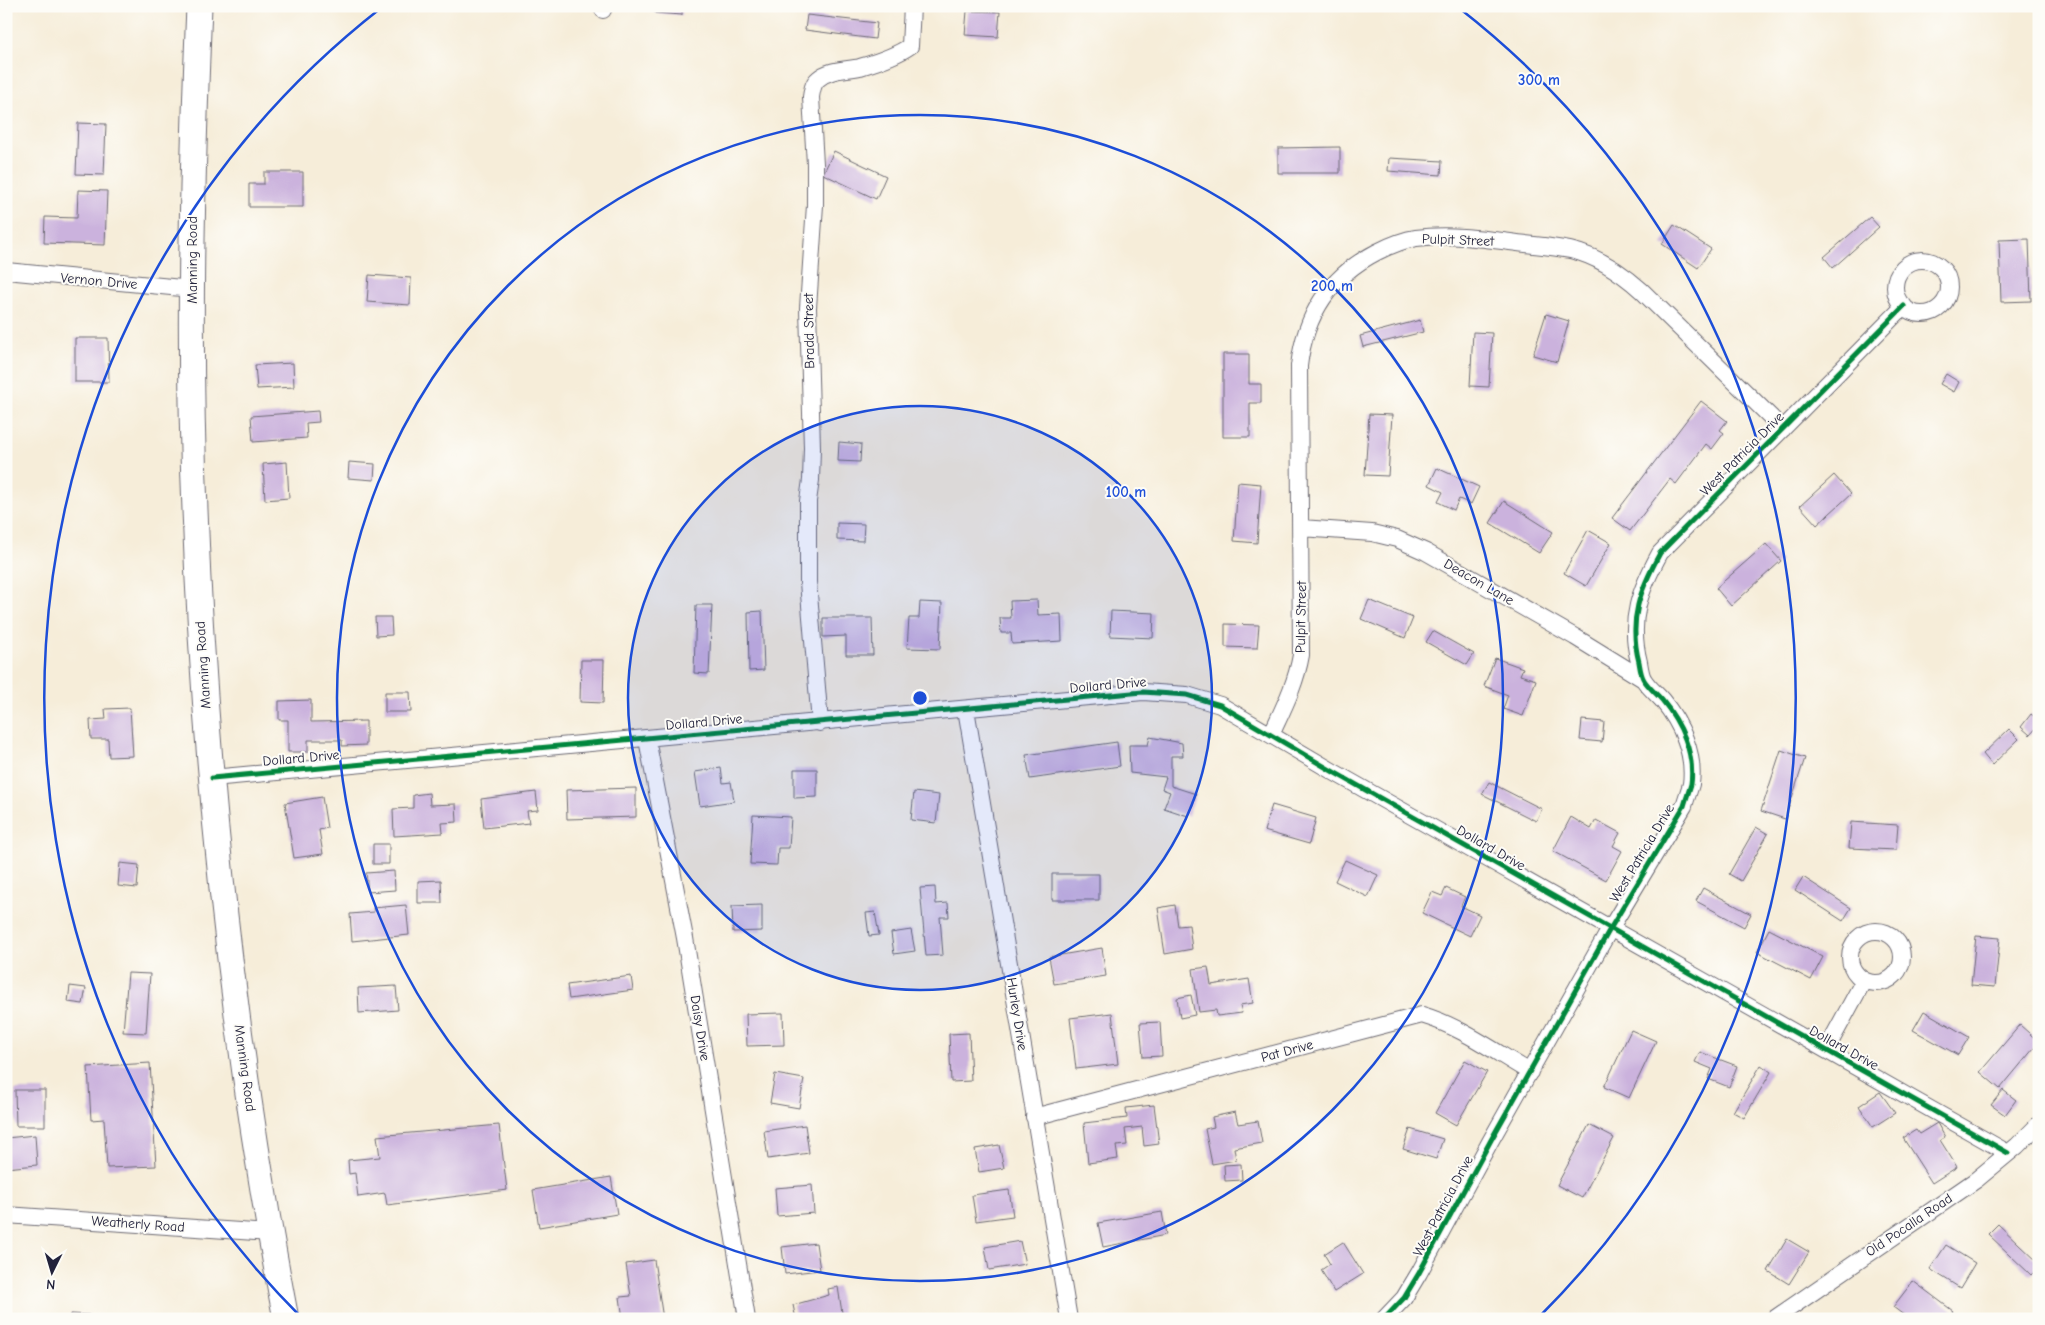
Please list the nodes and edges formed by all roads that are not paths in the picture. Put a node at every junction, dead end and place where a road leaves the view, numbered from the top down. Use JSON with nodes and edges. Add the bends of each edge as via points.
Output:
{"nodes":[{"id":1,"x":199,"y":6,"type":"edge"},
{"id":2,"x":912,"y":6,"type":"edge"},
{"id":3,"x":6,"y":271,"type":"edge"},
{"id":4,"x":192,"y":289,"type":"junction"},
{"id":5,"x":1904,"y":306,"type":"dead end"},
{"id":6,"x":1783,"y":429,"type":"junction"},
{"id":7,"x":1301,"y":528,"type":"junction"},
{"id":8,"x":1643,"y":680,"type":"junction"},
{"id":9,"x":966,"y":709,"type":"junction"},
{"id":10,"x":820,"y":723,"type":"junction"},
{"id":11,"x":1271,"y":735,"type":"junction"},
{"id":12,"x":647,"y":739,"type":"junction"},
{"id":13,"x":212,"y":778,"type":"junction"},
{"id":14,"x":1610,"y":929,"type":"junction"},
{"id":15,"x":1864,"y":980,"type":"dead end"},
{"id":16,"x":1826,"y":1050,"type":"junction"},
{"id":17,"x":1530,"y":1072,"type":"junction"},
{"id":18,"x":1034,"y":1117,"type":"junction"},
{"id":19,"x":2039,"y":1124,"type":"edge"},
{"id":20,"x":2008,"y":1153,"type":"junction"},
{"id":21,"x":6,"y":1215,"type":"edge"},
{"id":22,"x":270,"y":1233,"type":"junction"},
{"id":23,"x":286,"y":1319,"type":"edge"},
{"id":24,"x":747,"y":1319,"type":"edge"},
{"id":25,"x":1069,"y":1319,"type":"edge"},
{"id":26,"x":1384,"y":1319,"type":"edge"},
{"id":27,"x":1774,"y":1319,"type":"edge"}],
"edges":[{"from":1,"to":4,"type":"main road","name":"Manning Road"},
{"from":2,"to":10,"type":"street","name":"Bradd Street","via":[[910,46],[900,53],[859,67],[824,75],[813,87],[811,97],[815,205],[808,308],[812,448],[808,582]]},
{"from":3,"to":4,"type":"street","name":"Vernon Drive"},
{"from":4,"to":13,"type":"main road","name":"Manning Road","via":[[195,509]]},
{"from":5,"to":6,"type":"street","name":"West Patricia Drive"},
{"from":6,"to":7,"type":"street","name":"Pulpit Street","via":[[1642,291],[1599,260],[1571,250],[1490,240],[1441,236],[1414,238],[1390,245],[1350,268],[1332,286],[1307,328],[1299,366]]},
{"from":6,"to":8,"type":"street","name":"West Patricia Drive","via":[[1660,553],[1644,585],[1634,626]]},
{"from":7,"to":8,"type":"street","name":"Deacon Lane","via":[[1372,533],[1397,539],[1426,552]]},
{"from":7,"to":11,"type":"street","name":"Pulpit Street","via":[[1301,655],[1292,690]]},
{"from":8,"to":14,"type":"street","name":"West Patricia Drive","via":[[1663,701],[1687,741],[1690,784],[1684,806]]},
{"from":9,"to":10,"type":"street","name":"Dollard Drive"},
{"from":9,"to":11,"type":"street","name":"Dollard Drive","via":[[1169,692],[1220,705]]},
{"from":9,"to":18,"type":"street","name":"Hurley Drive"},
{"from":10,"to":12,"type":"street","name":"Dollard Drive"},
{"from":11,"to":14,"type":"street","name":"Dollard Drive"},
{"from":12,"to":13,"type":"street","name":"Dollard Drive"},
{"from":12,"to":24,"type":"street","name":"Daisy Drive","via":[[685,938]]},
{"from":13,"to":22,"type":"main road","name":"Manning Road","via":[[237,1010]]},
{"from":14,"to":16,"type":"street","name":"Dollard Drive"},
{"from":14,"to":17,"type":"street","name":"West Patricia Drive"},
{"from":15,"to":16,"type":"street"},
{"from":16,"to":20,"type":"street","name":"Dollard Drive"},
{"from":17,"to":18,"type":"street","name":"Pat Drive","via":[[1454,1028],[1422,1015]]},
{"from":17,"to":26,"type":"street","name":"West Patricia Drive","via":[[1419,1274],[1396,1308]]},
{"from":18,"to":25,"type":"street","name":"Hurley Drive"},
{"from":19,"to":20,"type":"street","name":"Old Pocalla Road"},
{"from":20,"to":27,"type":"street","name":"Old Pocalla Road","via":[[1976,1180]]},
{"from":21,"to":22,"type":"street","name":"Weatherly Road"},
{"from":22,"to":23,"type":"main road","name":"Manning Road"}]}
